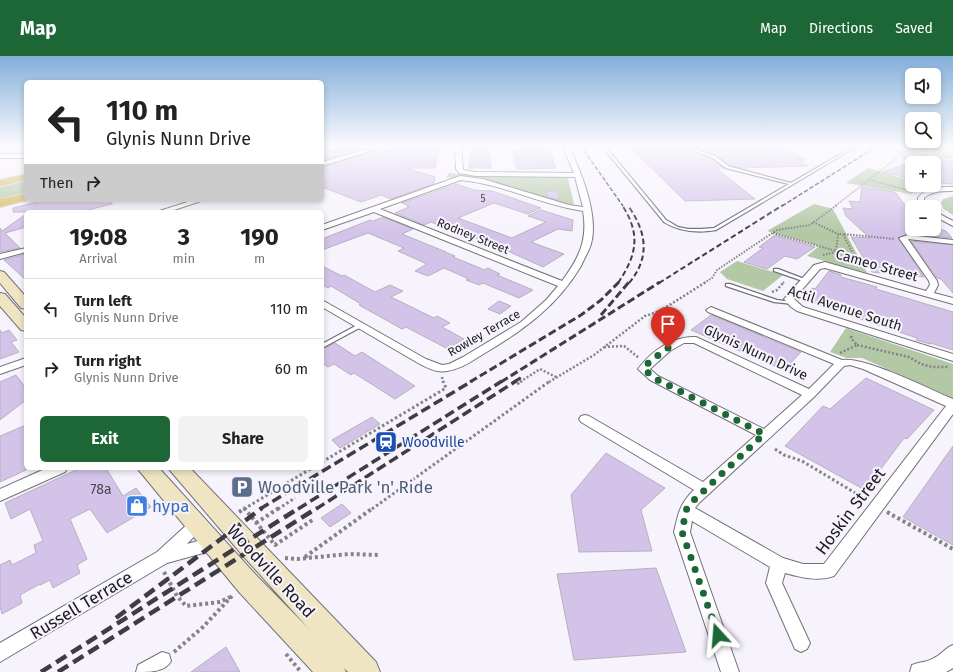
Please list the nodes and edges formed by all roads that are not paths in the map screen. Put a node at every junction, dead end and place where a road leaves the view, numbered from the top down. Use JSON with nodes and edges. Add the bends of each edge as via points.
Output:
{"nodes":[{"id":1,"x":576,"y":174,"type":"joint"},
{"id":2,"x":626,"y":174,"type":"edge"},
{"id":3,"x":753,"y":174,"type":"edge"},
{"id":4,"x":809,"y":174,"type":"edge"},
{"id":5,"x":463,"y":175,"type":"junction"},
{"id":6,"x":792,"y":184,"type":"junction"},
{"id":7,"x":953,"y":188,"type":"edge"},
{"id":8,"x":24,"y":196,"type":"edge"},
{"id":9,"x":24,"y":197,"type":"edge"},
{"id":10,"x":0,"y":200,"type":"edge"},
{"id":11,"x":921,"y":200,"type":"edge"},
{"id":12,"x":194,"y":202,"type":"edge"},
{"id":13,"x":0,"y":203,"type":"edge"},
{"id":14,"x":373,"y":209,"type":"junction"},
{"id":15,"x":167,"y":210,"type":"edge"},
{"id":16,"x":588,"y":210,"type":"junction"},
{"id":17,"x":941,"y":217,"type":"edge"},
{"id":18,"x":953,"y":224,"type":"edge"},
{"id":19,"x":324,"y":227,"type":"edge"},
{"id":20,"x":953,"y":242,"type":"edge"},
{"id":21,"x":24,"y":251,"type":"edge"},
{"id":22,"x":0,"y":257,"type":"edge"},
{"id":23,"x":776,"y":270,"type":"dead end"},
{"id":24,"x":0,"y":275,"type":"edge"},
{"id":25,"x":805,"y":280,"type":"junction"},
{"id":26,"x":564,"y":285,"type":"junction"},
{"id":27,"x":728,"y":285,"type":"dead end"},
{"id":28,"x":929,"y":294,"type":"junction"},
{"id":29,"x":0,"y":297,"type":"edge"},
{"id":30,"x":953,"y":301,"type":"edge"},
{"id":31,"x":24,"y":303,"type":"edge"},
{"id":32,"x":793,"y":303,"type":"junction"},
{"id":33,"x":324,"y":304,"type":"edge"},
{"id":34,"x":711,"y":310,"type":"dead end"},
{"id":35,"x":24,"y":325,"type":"edge"},
{"id":36,"x":361,"y":325,"type":"junction"},
{"id":37,"x":324,"y":345,"type":"edge"},
{"id":38,"x":953,"y":358,"type":"edge"},
{"id":39,"x":24,"y":362,"type":"edge"},
{"id":40,"x":837,"y":362,"type":"junction"},
{"id":41,"x":0,"y":371,"type":"edge"},
{"id":42,"x":810,"y":394,"type":"junction"},
{"id":43,"x":953,"y":405,"type":"edge"},
{"id":44,"x":585,"y":419,"type":"dead end"},
{"id":45,"x":764,"y":434,"type":"junction"},
{"id":46,"x":56,"y":470,"type":"edge"},
{"id":47,"x":149,"y":470,"type":"edge"},
{"id":48,"x":180,"y":470,"type":"edge"},
{"id":49,"x":705,"y":490,"type":"junction"},
{"id":50,"x":0,"y":495,"type":"edge"},
{"id":51,"x":686,"y":510,"type":"junction"},
{"id":52,"x":196,"y":525,"type":"junction"},
{"id":53,"x":212,"y":544,"type":"junction"},
{"id":54,"x":163,"y":564,"type":"junction"},
{"id":55,"x":779,"y":564,"type":"junction"},
{"id":56,"x":801,"y":643,"type":"dead end"},
{"id":57,"x":0,"y":653,"type":"edge"},
{"id":58,"x":953,"y":654,"type":"edge"},
{"id":59,"x":162,"y":660,"type":"road end"},
{"id":60,"x":145,"y":672,"type":"edge"},
{"id":61,"x":332,"y":672,"type":"edge"},
{"id":62,"x":366,"y":672,"type":"edge"},
{"id":63,"x":730,"y":672,"type":"edge"},
{"id":64,"x":919,"y":672,"type":"edge"}],
"edges":[{"from":1,"to":5,"type":"street"},
{"from":1,"to":16,"type":"street","name":"Rowley Terrace"},
{"from":2,"to":6,"type":"lane","via":[[665,221],[688,231],[715,229]]},
{"from":3,"to":6,"type":"lane"},
{"from":4,"to":6,"type":"lane"},
{"from":5,"to":14,"type":"street"},
{"from":5,"to":16,"type":"street","via":[[568,207]]},
{"from":7,"to":11,"type":"street","via":[[924,194]]},
{"from":8,"to":10,"type":"highway"},
{"from":9,"to":13,"type":"highway"},
{"from":12,"to":15,"type":"street"},
{"from":14,"to":19,"type":"street"},
{"from":14,"to":26,"type":"street","name":"Rodney Street"},
{"from":16,"to":26,"type":"street","name":"Rowley Terrace","via":[[588,242]]},
{"from":17,"to":18,"type":"street"},
{"from":20,"to":28,"type":"street","via":[[903,238],[933,281],[934,285]]},
{"from":21,"to":22,"type":"street"},
{"from":23,"to":25,"type":"lane"},
{"from":24,"to":31,"type":"main road"},
{"from":25,"to":28,"type":"street","name":"Cameo Street","via":[[817,267],[823,265],[864,274]]},
{"from":25,"to":32,"type":"street","name":"Cameo Street","via":[[789,299]]},
{"from":26,"to":36,"type":"street","name":"Rowley Terrace","via":[[531,320],[460,363],[442,368],[431,366]]},
{"from":27,"to":32,"type":"lane","name":"Actil Avenue South","via":[[776,301]]},
{"from":28,"to":30,"type":"street","name":"Cameo Street"},
{"from":29,"to":35,"type":"main road"},
{"from":32,"to":38,"type":"street","name":"Actil Avenue South","via":[[800,309]]},
{"from":33,"to":36,"type":"street"},
{"from":34,"to":40,"type":"street"},
{"from":36,"to":37,"type":"lane"},
{"from":39,"to":41,"type":"street"},
{"from":40,"to":42,"type":"street"},
{"from":40,"to":43,"type":"street","via":[[851,362],[868,367]]},
{"from":42,"to":45,"type":"street"},
{"from":42,"to":45,"type":"street","name":"Glynis Nunn Drive","via":[[696,340],[678,341],[649,362],[644,369],[654,378]]},
{"from":43,"to":55,"type":"street","name":"Hoskin Street","via":[[828,571],[803,572]]},
{"from":44,"to":49,"type":"street"},
{"from":45,"to":49,"type":"street"},
{"from":46,"to":50,"type":"street"},
{"from":47,"to":52,"type":"main road","name":"Woodville Road"},
{"from":48,"to":62,"type":"main road","name":"Woodville Road"},
{"from":49,"to":51,"type":"street"},
{"from":51,"to":55,"type":"street","name":"Hoskin Street"},
{"from":51,"to":63,"type":"street","via":[[682,532]]},
{"from":52,"to":53,"type":"main road","name":"Woodville Road"},
{"from":52,"to":54,"type":"street","name":"Russell Terrace"},
{"from":53,"to":54,"type":"street","name":"Russell Terrace"},
{"from":53,"to":61,"type":"main road","name":"Woodville Road"},
{"from":54,"to":57,"type":"street","name":"Russell Terrace"},
{"from":55,"to":56,"type":"street","via":[[774,583]]},
{"from":58,"to":64,"type":"street","via":[[949,660],[936,667]]},
{"from":59,"to":60,"type":"street"}]}
